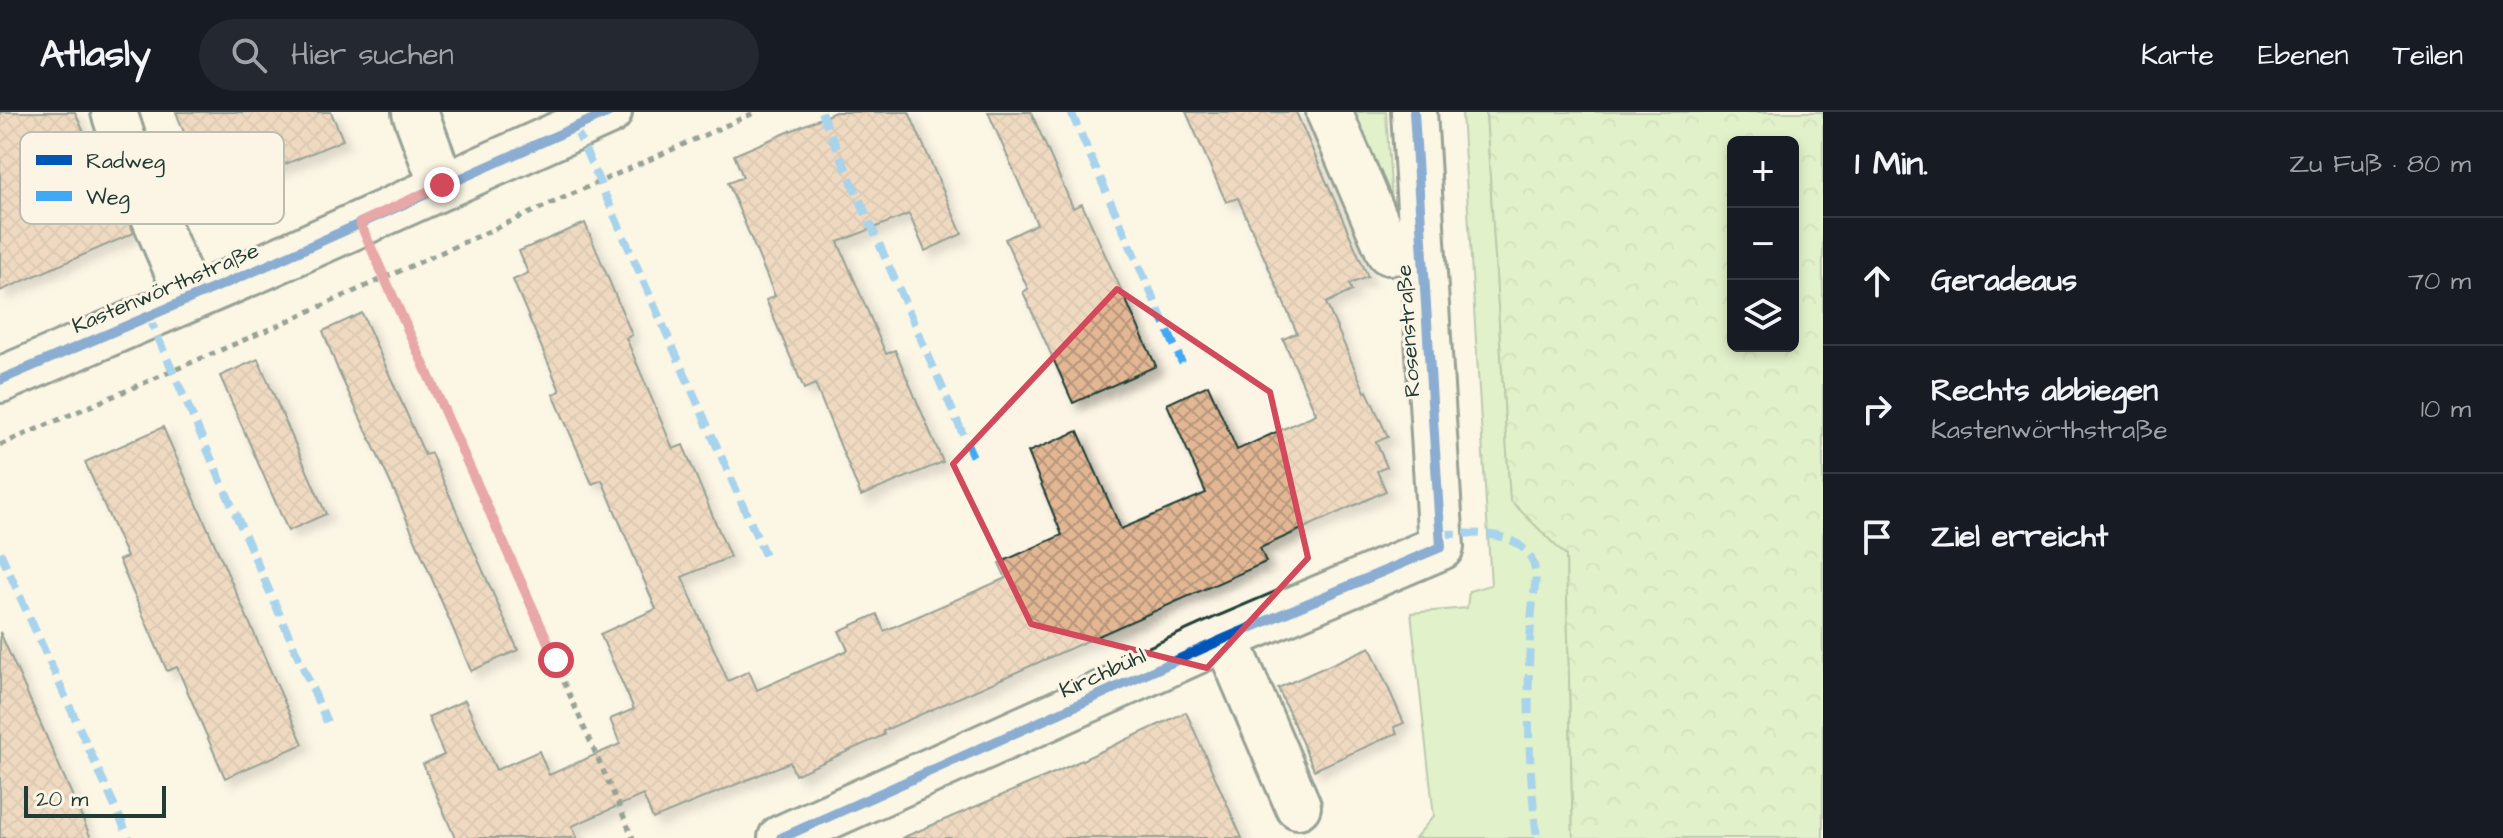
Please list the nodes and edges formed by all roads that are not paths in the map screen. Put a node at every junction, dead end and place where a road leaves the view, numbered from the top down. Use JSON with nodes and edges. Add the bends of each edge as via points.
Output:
{"nodes":[{"id":1,"x":114,"y":112,"type":"edge"},
{"id":2,"x":415,"y":112,"type":"edge"},
{"id":3,"x":609,"y":112,"type":"edge"},
{"id":4,"x":1329,"y":112,"type":"edge"},
{"id":5,"x":1414,"y":112,"type":"edge"},
{"id":6,"x":121,"y":132,"type":"edge"},
{"id":7,"x":442,"y":185,"type":"junction"},
{"id":8,"x":157,"y":224,"type":"edge"},
{"id":9,"x":1422,"y":250,"type":"junction"},
{"id":10,"x":189,"y":299,"type":"junction"},
{"id":11,"x":0,"y":380,"type":"edge"},
{"id":12,"x":1441,"y":547,"type":"joint"},
{"id":13,"x":1226,"y":638,"type":"junction"},
{"id":14,"x":1298,"y":806,"type":"dead end"},
{"id":15,"x":781,"y":838,"type":"edge"}],
"edges":[{"from":1,"to":6,"type":"street"},
{"from":2,"to":7,"type":"street"},
{"from":3,"to":7,"type":"street","name":"Kastenwörthstraße"},
{"from":4,"to":9,"type":"street","via":[[1389,252]]},
{"from":5,"to":9,"type":"street","name":"Rosenstraße"},
{"from":7,"to":10,"type":"street","name":"Kastenwörthstraße"},
{"from":8,"to":10,"type":"street"},
{"from":9,"to":12,"type":"street","name":"Rosenstraße"},
{"from":10,"to":11,"type":"street","name":"Kastenwörthstraße"},
{"from":12,"to":13,"type":"street","name":"Kirchbühl"},
{"from":13,"to":14,"type":"street"},
{"from":13,"to":15,"type":"street","name":"Kirchbühl"}]}
